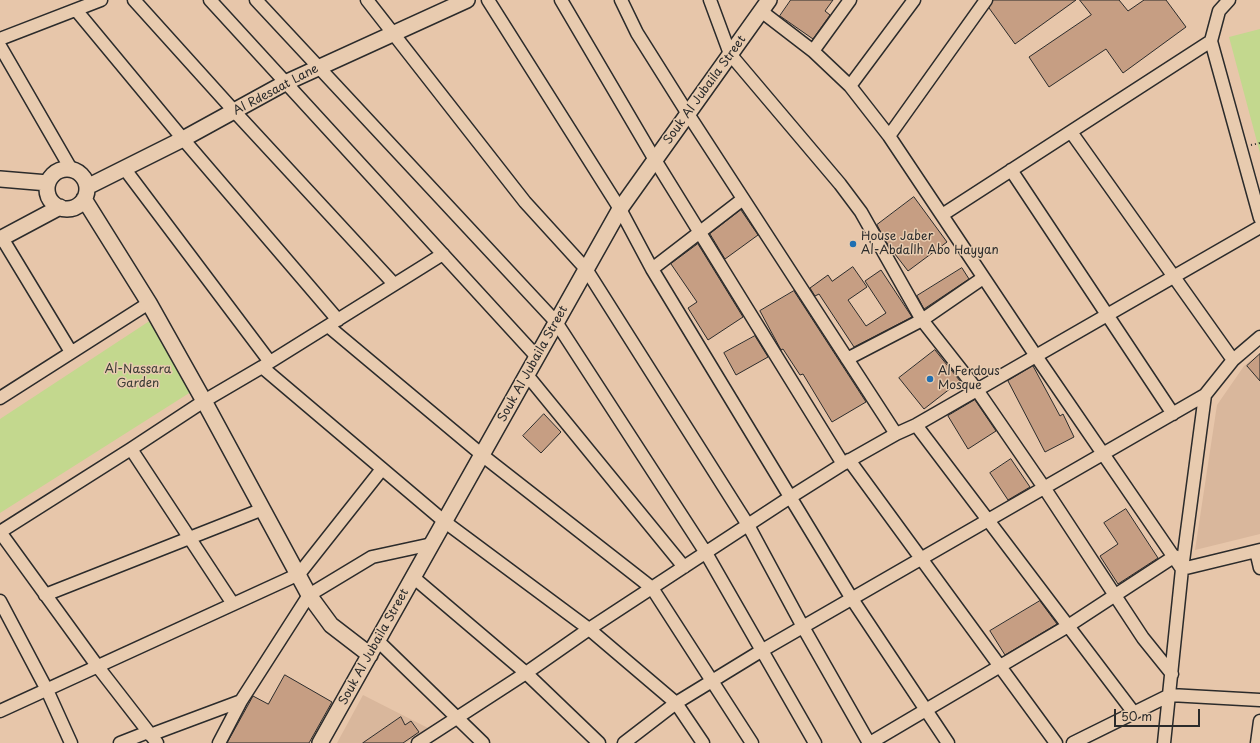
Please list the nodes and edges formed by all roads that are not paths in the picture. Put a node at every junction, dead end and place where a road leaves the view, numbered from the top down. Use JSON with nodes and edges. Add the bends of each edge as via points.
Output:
{"nodes":[{"id":1,"x":101,"y":0,"type":"edge"},
{"id":2,"x":134,"y":0,"type":"edge"},
{"id":3,"x":210,"y":0,"type":"edge"},
{"id":4,"x":256,"y":0,"type":"edge"},
{"id":5,"x":367,"y":0,"type":"edge"},
{"id":6,"x":467,"y":0,"type":"edge"},
{"id":7,"x":488,"y":0,"type":"edge"},
{"id":8,"x":561,"y":0,"type":"edge"},
{"id":9,"x":621,"y":0,"type":"edge"},
{"id":10,"x":710,"y":0,"type":"edge"},
{"id":11,"x":850,"y":0,"type":"edge"},
{"id":12,"x":914,"y":0,"type":"edge"},
{"id":13,"x":986,"y":0,"type":"edge"},
{"id":14,"x":1229,"y":0,"type":"edge"},
{"id":15,"x":765,"y":5,"type":"edge"},
{"id":16,"x":76,"y":10,"type":"junction"},
{"id":17,"x":393,"y":34,"type":"junction"},
{"id":18,"x":0,"y":39,"type":"edge"},
{"id":19,"x":1211,"y":41,"type":"junction"},
{"id":20,"x":0,"y":46,"type":"edge"},
{"id":21,"x":813,"y":51,"type":"junction"},
{"id":22,"x":730,"y":54,"type":"junction"},
{"id":23,"x":319,"y":67,"type":"junction"},
{"id":24,"x":285,"y":83,"type":"junction"},
{"id":25,"x":850,"y":86,"type":"junction"},
{"id":26,"x":235,"y":112,"type":"junction"},
{"id":27,"x":688,"y":114,"type":"junction"},
{"id":28,"x":1071,"y":132,"type":"junction"},
{"id":29,"x":889,"y":136,"type":"junction"},
{"id":30,"x":183,"y":139,"type":"junction"},
{"id":31,"x":655,"y":160,"type":"junction"},
{"id":32,"x":124,"y":168,"type":"junction"},
{"id":33,"x":71,"y":169,"type":"junction"},
{"id":34,"x":1011,"y":170,"type":"junction"},
{"id":35,"x":0,"y":179,"type":"edge"},
{"id":36,"x":48,"y":183,"type":"junction"},
{"id":37,"x":85,"y":193,"type":"junction"},
{"id":38,"x":743,"y":199,"type":"junction"},
{"id":39,"x":60,"y":207,"type":"junction"},
{"id":40,"x":620,"y":209,"type":"junction"},
{"id":41,"x":942,"y":215,"type":"junction"},
{"id":42,"x":1260,"y":218,"type":"edge"},
{"id":43,"x":1260,"y":227,"type":"edge"},
{"id":44,"x":700,"y":232,"type":"junction"},
{"id":45,"x":1,"y":239,"type":"edge"},
{"id":46,"x":443,"y":254,"type":"junction"},
{"id":47,"x":586,"y":269,"type":"junction"},
{"id":48,"x":652,"y":270,"type":"junction"},
{"id":49,"x":1174,"y":277,"type":"junction"},
{"id":50,"x":983,"y":278,"type":"junction"},
{"id":51,"x":394,"y":284,"type":"junction"},
{"id":52,"x":149,"y":303,"type":"junction"},
{"id":53,"x":1107,"y":315,"type":"junction"},
{"id":54,"x":922,"y":320,"type":"junction"},
{"id":55,"x":556,"y":322,"type":"junction"},
{"id":56,"x":333,"y":323,"type":"junction"},
{"id":57,"x":1260,"y":337,"type":"edge"},
{"id":58,"x":71,"y":352,"type":"junction"},
{"id":59,"x":1036,"y":356,"type":"junction"},
{"id":60,"x":536,"y":358,"type":"junction"},
{"id":61,"x":847,"y":359,"type":"junction"},
{"id":62,"x":1233,"y":360,"type":"junction"},
{"id":63,"x":266,"y":365,"type":"junction"},
{"id":64,"x":527,"y":375,"type":"junction"},
{"id":65,"x":977,"y":390,"type":"junction"},
{"id":66,"x":1205,"y":395,"type":"junction"},
{"id":67,"x":0,"y":398,"type":"edge"},
{"id":68,"x":204,"y":401,"type":"junction"},
{"id":69,"x":1173,"y":414,"type":"junction"},
{"id":70,"x":916,"y":425,"type":"junction"},
{"id":71,"x":896,"y":434,"type":"junction"},
{"id":72,"x":131,"y":449,"type":"junction"},
{"id":73,"x":1105,"y":454,"type":"junction"},
{"id":74,"x":482,"y":455,"type":"junction"},
{"id":75,"x":846,"y":462,"type":"junction"},
{"id":76,"x":382,"y":469,"type":"junction"},
{"id":77,"x":1045,"y":488,"type":"junction"},
{"id":78,"x":789,"y":498,"type":"junction"},
{"id":79,"x":263,"y":509,"type":"junction"},
{"id":80,"x":988,"y":521,"type":"junction"},
{"id":81,"x":444,"y":522,"type":"junction"},
{"id":82,"x":748,"y":525,"type":"junction"},
{"id":83,"x":0,"y":532,"type":"edge"},
{"id":84,"x":189,"y":539,"type":"junction"},
{"id":85,"x":432,"y":544,"type":"junction"},
{"id":86,"x":1258,"y":550,"type":"edge"},
{"id":87,"x":706,"y":552,"type":"junction"},
{"id":88,"x":1174,"y":556,"type":"junction"},
{"id":89,"x":922,"y":560,"type":"junction"},
{"id":90,"x":684,"y":567,"type":"junction"},
{"id":91,"x":1260,"y":568,"type":"edge"},
{"id":92,"x":1182,"y":569,"type":"junction"},
{"id":93,"x":299,"y":574,"type":"junction"},
{"id":94,"x":413,"y":578,"type":"junction"},
{"id":95,"x":652,"y":588,"type":"junction"},
{"id":96,"x":45,"y":595,"type":"junction"},
{"id":97,"x":309,"y":595,"type":"junction"},
{"id":98,"x":1114,"y":596,"type":"junction"},
{"id":99,"x":852,"y":600,"type":"junction"},
{"id":100,"x":0,"y":601,"type":"edge"},
{"id":101,"x":233,"y":604,"type":"junction"},
{"id":102,"x":1068,"y":626,"type":"junction"},
{"id":103,"x":803,"y":627,"type":"junction"},
{"id":104,"x":589,"y":629,"type":"junction"},
{"id":105,"x":378,"y":641,"type":"junction"},
{"id":106,"x":761,"y":652,"type":"junction"},
{"id":107,"x":370,"y":655,"type":"junction"},
{"id":108,"x":999,"y":666,"type":"junction"},
{"id":109,"x":98,"y":667,"type":"junction"},
{"id":110,"x":526,"y":674,"type":"junction"},
{"id":111,"x":1172,"y":674,"type":"junction"},
{"id":112,"x":713,"y":681,"type":"junction"},
{"id":113,"x":47,"y":690,"type":"junction"},
{"id":114,"x":1170,"y":695,"type":"junction"},
{"id":115,"x":1260,"y":700,"type":"edge"},
{"id":116,"x":241,"y":701,"type":"junction"},
{"id":117,"x":676,"y":703,"type":"junction"},
{"id":118,"x":925,"y":709,"type":"junction"},
{"id":119,"x":0,"y":711,"type":"edge"},
{"id":120,"x":1134,"y":713,"type":"junction"},
{"id":121,"x":457,"y":717,"type":"junction"},
{"id":122,"x":1260,"y":721,"type":"edge"},
{"id":123,"x":152,"y":736,"type":"edge"},
{"id":124,"x":71,"y":743,"type":"edge"},
{"id":125,"x":120,"y":743,"type":"edge"},
{"id":126,"x":219,"y":743,"type":"edge"},
{"id":127,"x":320,"y":743,"type":"edge"},
{"id":128,"x":418,"y":743,"type":"edge"},
{"id":129,"x":483,"y":743,"type":"edge"},
{"id":130,"x":599,"y":743,"type":"edge"},
{"id":131,"x":624,"y":743,"type":"edge"},
{"id":132,"x":703,"y":743,"type":"edge"},
{"id":133,"x":752,"y":743,"type":"edge"},
{"id":134,"x":815,"y":743,"type":"edge"},
{"id":135,"x":870,"y":743,"type":"edge"},
{"id":136,"x":948,"y":743,"type":"edge"},
{"id":137,"x":1056,"y":743,"type":"edge"},
{"id":138,"x":1073,"y":743,"type":"edge"},
{"id":139,"x":1164,"y":743,"type":"edge"},
{"id":140,"x":1257,"y":743,"type":"edge"}],
"edges":[{"from":1,"to":16,"type":"street"},
{"from":2,"to":26,"type":"street"},
{"from":3,"to":24,"type":"street"},
{"from":4,"to":23,"type":"street"},
{"from":5,"to":17,"type":"street"},
{"from":6,"to":17,"type":"street","name":"Al Rdesaat Lane"},
{"from":7,"to":40,"type":"street"},
{"from":8,"to":31,"type":"street"},
{"from":9,"to":27,"type":"street","via":[[637,33]]},
{"from":10,"to":22,"type":"street"},
{"from":11,"to":21,"type":"street"},
{"from":12,"to":25,"type":"street"},
{"from":13,"to":29,"type":"street"},
{"from":14,"to":19,"type":"street","via":[[1219,11]]},
{"from":15,"to":21,"type":"street"},
{"from":15,"to":22,"type":"street","name":"Souk Al Jubaila Street"},
{"from":16,"to":18,"type":"street"},
{"from":16,"to":30,"type":"street"},
{"from":17,"to":23,"type":"street","name":"Al Rdesaat Lane"},
{"from":17,"to":47,"type":"street","via":[[525,202]]},
{"from":19,"to":28,"type":"street"},
{"from":19,"to":42,"type":"street"},
{"from":20,"to":33,"type":"street"},
{"from":21,"to":25,"type":"street"},
{"from":22,"to":27,"type":"street","name":"Souk Al Jubaila Street"},
{"from":22,"to":54,"type":"street","via":[[861,212]]},
{"from":23,"to":24,"type":"street","name":"Al Rdesaat Lane"},
{"from":23,"to":55,"type":"street"},
{"from":24,"to":26,"type":"street","name":"Al Rdesaat Lane"},
{"from":24,"to":46,"type":"street"},
{"from":25,"to":29,"type":"street"},
{"from":26,"to":30,"type":"street","name":"Al Rdesaat Lane"},
{"from":26,"to":51,"type":"street"},
{"from":27,"to":31,"type":"street","name":"Souk Al Jubaila Street"},
{"from":27,"to":38,"type":"street"},
{"from":28,"to":34,"type":"street"},
{"from":28,"to":49,"type":"street"},
{"from":29,"to":41,"type":"street"},
{"from":30,"to":32,"type":"street","name":"Al Rdesaat Lane"},
{"from":30,"to":56,"type":"street"},
{"from":31,"to":40,"type":"street","name":"Souk Al Jubaila Street"},
{"from":31,"to":44,"type":"street"},
{"from":32,"to":37,"type":"street","name":"Al Rdesaat Lane"},
{"from":32,"to":63,"type":"street"},
{"from":33,"to":36,"type":"street","via":[[60,170]]},
{"from":33,"to":37,"type":"street","via":[[82,175]]},
{"from":34,"to":41,"type":"street"},
{"from":34,"to":53,"type":"street"},
{"from":35,"to":36,"type":"street"},
{"from":36,"to":39,"type":"street","via":[[48,195]]},
{"from":37,"to":39,"type":"street","via":[[73,207]]},
{"from":37,"to":52,"type":"street"},
{"from":38,"to":44,"type":"street"},
{"from":38,"to":61,"type":"street"},
{"from":39,"to":45,"type":"street"},
{"from":40,"to":47,"type":"street","name":"Souk Al Jubaila Street"},
{"from":40,"to":48,"type":"street"},
{"from":41,"to":50,"type":"street"},
{"from":43,"to":49,"type":"street"},
{"from":44,"to":48,"type":"street"},
{"from":44,"to":75,"type":"street"},
{"from":45,"to":58,"type":"street"},
{"from":46,"to":51,"type":"street"},
{"from":46,"to":60,"type":"street"},
{"from":47,"to":55,"type":"street","name":"Souk Al Jubaila Street"},
{"from":47,"to":82,"type":"street"},
{"from":48,"to":78,"type":"street"},
{"from":49,"to":53,"type":"street"},
{"from":49,"to":62,"type":"street"},
{"from":50,"to":54,"type":"street"},
{"from":50,"to":59,"type":"street"},
{"from":51,"to":56,"type":"street"},
{"from":52,"to":58,"type":"street"},
{"from":52,"to":68,"type":"street"},
{"from":53,"to":59,"type":"street"},
{"from":53,"to":69,"type":"street"},
{"from":54,"to":61,"type":"street"},
{"from":54,"to":65,"type":"street"},
{"from":55,"to":60,"type":"street","name":"Souk Al Jubaila Street"},
{"from":55,"to":87,"type":"street"},
{"from":56,"to":63,"type":"street"},
{"from":56,"to":74,"type":"street"},
{"from":57,"to":62,"type":"street"},
{"from":58,"to":67,"type":"street"},
{"from":59,"to":65,"type":"street"},
{"from":59,"to":73,"type":"street"},
{"from":60,"to":64,"type":"street","name":"Souk Al Jubaila Street"},
{"from":61,"to":71,"type":"street"},
{"from":62,"to":66,"type":"street"},
{"from":63,"to":68,"type":"street"},
{"from":63,"to":76,"type":"street"},
{"from":64,"to":74,"type":"street","name":"Souk Al Jubaila Street"},
{"from":64,"to":90,"type":"street"},
{"from":65,"to":70,"type":"street"},
{"from":65,"to":77,"type":"street"},
{"from":66,"to":69,"type":"street"},
{"from":66,"to":92,"type":"street"},
{"from":68,"to":72,"type":"street"},
{"from":68,"to":79,"type":"street"},
{"from":69,"to":73,"type":"street"},
{"from":70,"to":71,"type":"street"},
{"from":70,"to":80,"type":"street"},
{"from":71,"to":75,"type":"street"},
{"from":72,"to":83,"type":"street"},
{"from":72,"to":84,"type":"street"},
{"from":73,"to":77,"type":"street"},
{"from":73,"to":88,"type":"street"},
{"from":74,"to":81,"type":"street","name":"Souk Al Jubaila Street"},
{"from":74,"to":95,"type":"street"},
{"from":75,"to":78,"type":"street"},
{"from":75,"to":89,"type":"street"},
{"from":76,"to":81,"type":"street"},
{"from":76,"to":93,"type":"street"},
{"from":77,"to":80,"type":"street"},
{"from":77,"to":98,"type":"street"},
{"from":78,"to":82,"type":"street"},
{"from":78,"to":99,"type":"street"},
{"from":79,"to":84,"type":"street"},
{"from":79,"to":93,"type":"street"},
{"from":80,"to":89,"type":"street"},
{"from":80,"to":102,"type":"street"},
{"from":81,"to":85,"type":"street","name":"Souk Al Jubaila Street"},
{"from":81,"to":104,"type":"street"},
{"from":82,"to":87,"type":"street"},
{"from":82,"to":103,"type":"street"},
{"from":83,"to":96,"type":"street"},
{"from":84,"to":96,"type":"street"},
{"from":84,"to":101,"type":"street"},
{"from":85,"to":94,"type":"street","name":"Souk Al Jubaila Street"},
{"from":85,"to":97,"type":"street","via":[[372,557]]},
{"from":86,"to":91,"type":"street"},
{"from":86,"to":92,"type":"street"},
{"from":87,"to":90,"type":"street"},
{"from":87,"to":106,"type":"street"},
{"from":88,"to":92,"type":"street"},
{"from":88,"to":98,"type":"street"},
{"from":89,"to":99,"type":"street"},
{"from":89,"to":108,"type":"street"},
{"from":90,"to":95,"type":"street"},
{"from":92,"to":111,"type":"street"},
{"from":93,"to":97,"type":"street"},
{"from":93,"to":101,"type":"street"},
{"from":94,"to":105,"type":"street","name":"Souk Al Jubaila Street"},
{"from":94,"to":110,"type":"street"},
{"from":95,"to":104,"type":"street"},
{"from":95,"to":112,"type":"street"},
{"from":96,"to":109,"type":"street"},
{"from":97,"to":107,"type":"street","via":[[331,624]]},
{"from":97,"to":116,"type":"street"},
{"from":98,"to":102,"type":"street"},
{"from":98,"to":111,"type":"street"},
{"from":99,"to":103,"type":"street"},
{"from":99,"to":118,"type":"street"},
{"from":100,"to":113,"type":"street"},
{"from":101,"to":109,"type":"street"},
{"from":102,"to":108,"type":"street"},
{"from":102,"to":120,"type":"street"},
{"from":103,"to":106,"type":"street"},
{"from":103,"to":135,"type":"street"},
{"from":104,"to":110,"type":"street"},
{"from":104,"to":117,"type":"street"},
{"from":105,"to":107,"type":"street","name":"Souk Al Jubaila Street"},
{"from":105,"to":121,"type":"street"},
{"from":106,"to":112,"type":"street"},
{"from":106,"to":134,"type":"street"},
{"from":107,"to":127,"type":"street","name":"Souk Al Jubaila Street"},
{"from":108,"to":118,"type":"street"},
{"from":108,"to":137,"type":"street"},
{"from":109,"to":113,"type":"street"},
{"from":109,"to":123,"type":"street"},
{"from":110,"to":121,"type":"street"},
{"from":110,"to":130,"type":"street"},
{"from":111,"to":114,"type":"street"},
{"from":112,"to":117,"type":"street"},
{"from":112,"to":133,"type":"street"},
{"from":113,"to":119,"type":"street"},
{"from":113,"to":124,"type":"street"},
{"from":114,"to":115,"type":"street"},
{"from":114,"to":120,"type":"street"},
{"from":114,"to":139,"type":"street"},
{"from":116,"to":123,"type":"street"},
{"from":116,"to":126,"type":"street"},
{"from":117,"to":131,"type":"street"},
{"from":117,"to":132,"type":"street"},
{"from":118,"to":135,"type":"street"},
{"from":118,"to":136,"type":"street"},
{"from":120,"to":138,"type":"street"},
{"from":121,"to":128,"type":"street"},
{"from":121,"to":129,"type":"street"},
{"from":122,"to":140,"type":"street"},
{"from":123,"to":125,"type":"street"}]}
